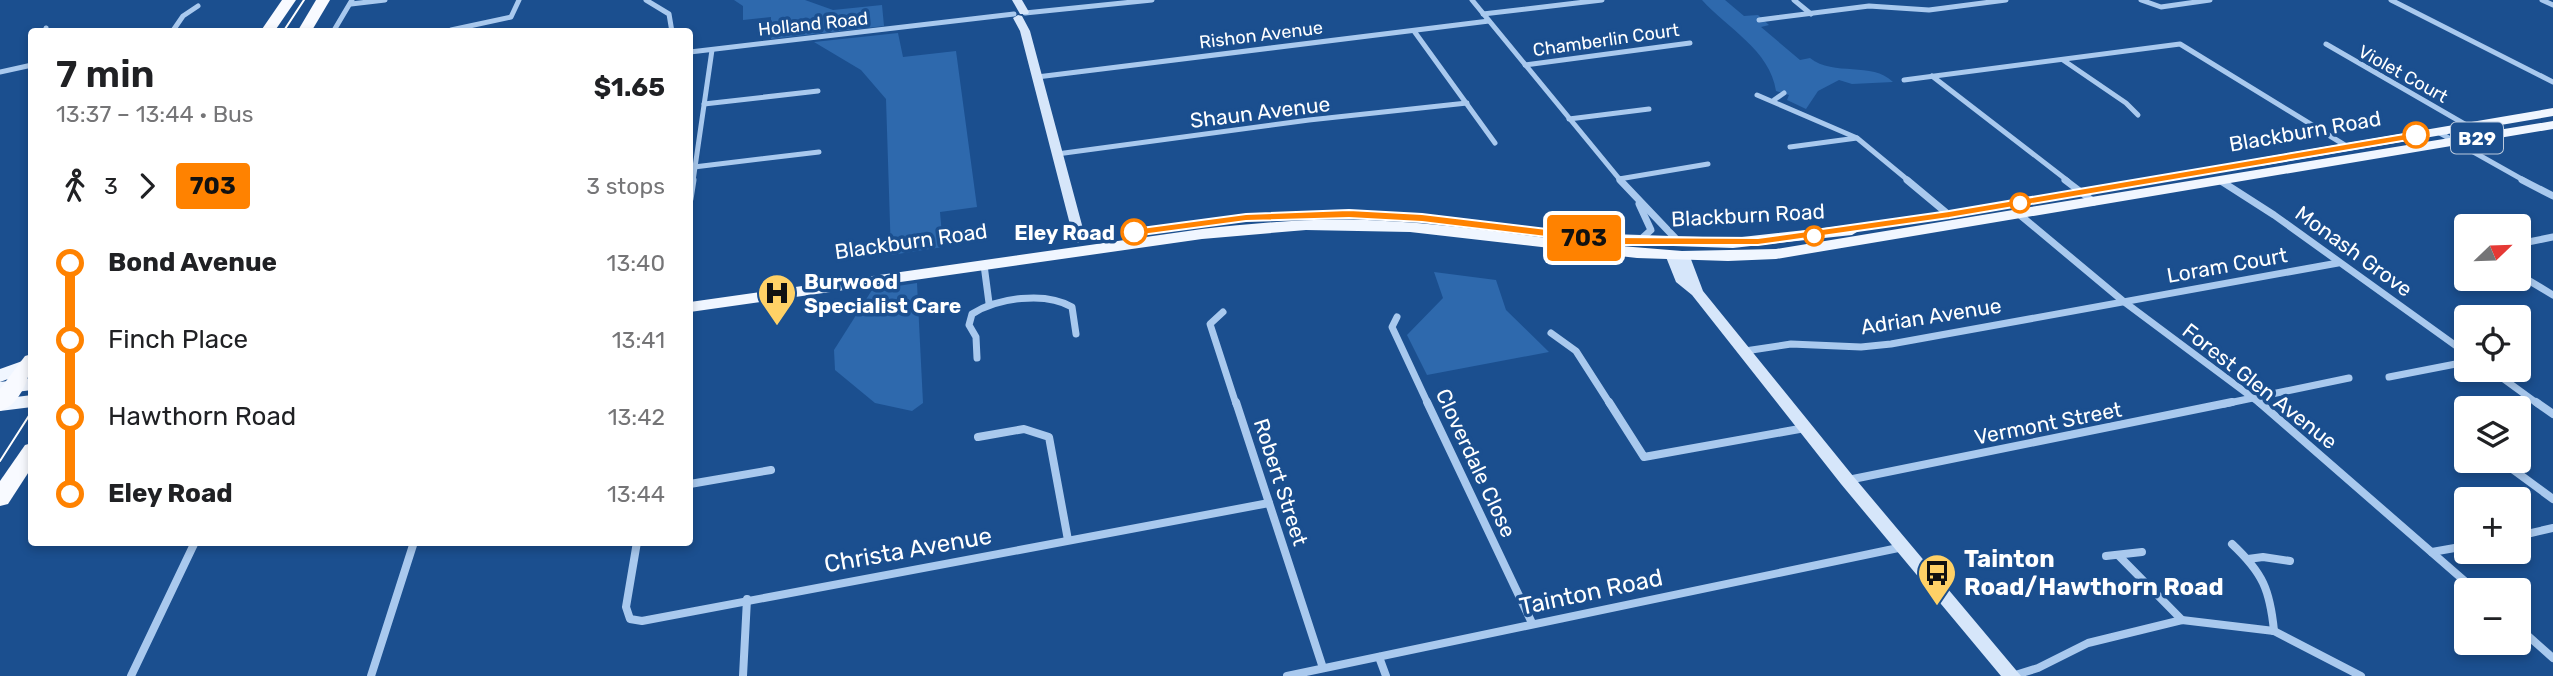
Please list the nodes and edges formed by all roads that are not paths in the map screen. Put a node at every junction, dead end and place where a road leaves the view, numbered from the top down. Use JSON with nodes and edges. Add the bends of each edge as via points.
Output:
{"nodes":[{"id":1,"x":289,"y":0,"type":"edge"},
{"id":2,"x":323,"y":0,"type":"edge"},
{"id":3,"x":385,"y":0,"type":"edge"},
{"id":4,"x":519,"y":0,"type":"edge"},
{"id":5,"x":646,"y":0,"type":"edge"},
{"id":6,"x":1017,"y":0,"type":"edge"},
{"id":7,"x":1152,"y":0,"type":"edge"},
{"id":8,"x":1472,"y":0,"type":"edge"},
{"id":9,"x":1602,"y":0,"type":"edge"},
{"id":10,"x":1794,"y":0,"type":"edge"},
{"id":11,"x":1944,"y":0,"type":"edge"},
{"id":12,"x":2006,"y":0,"type":"edge"},
{"id":13,"x":2141,"y":0,"type":"edge"},
{"id":14,"x":2210,"y":0,"type":"edge"},
{"id":15,"x":2391,"y":0,"type":"edge"},
{"id":16,"x":2542,"y":0,"type":"edge"},
{"id":17,"x":351,"y":2,"type":"edge"},
{"id":18,"x":2553,"y":5,"type":"edge"},
{"id":19,"x":198,"y":6,"type":"dead end"},
{"id":20,"x":1953,"y":7,"type":"junction"},
{"id":21,"x":1483,"y":14,"type":"junction"},
{"id":22,"x":1811,"y":14,"type":"junction"},
{"id":23,"x":1020,"y":15,"type":"junction"},
{"id":24,"x":1759,"y":20,"type":"dead end"},
{"id":25,"x":1489,"y":22,"type":"junction"},
{"id":26,"x":175,"y":28,"type":"edge"},
{"id":27,"x":270,"y":28,"type":"edge"},
{"id":28,"x":306,"y":28,"type":"edge"},
{"id":29,"x":335,"y":28,"type":"edge"},
{"id":30,"x":460,"y":28,"type":"edge"},
{"id":31,"x":671,"y":28,"type":"edge"},
{"id":32,"x":1414,"y":31,"type":"junction"},
{"id":33,"x":1690,"y":43,"type":"dead end"},
{"id":34,"x":2326,"y":44,"type":"dead end"},
{"id":35,"x":712,"y":50,"type":"junction"},
{"id":36,"x":693,"y":52,"type":"edge"},
{"id":37,"x":2063,"y":59,"type":"junction"},
{"id":38,"x":1525,"y":65,"type":"junction"},
{"id":39,"x":28,"y":66,"type":"edge"},
{"id":40,"x":0,"y":72,"type":"edge"},
{"id":41,"x":1932,"y":76,"type":"junction"},
{"id":42,"x":1037,"y":77,"type":"junction"},
{"id":43,"x":1904,"y":80,"type":"dead end"},
{"id":44,"x":2553,"y":82,"type":"edge"},
{"id":45,"x":818,"y":91,"type":"dead end"},
{"id":46,"x":1784,"y":93,"type":"dead end"},
{"id":47,"x":1757,"y":94,"type":"dead end"},
{"id":48,"x":1774,"y":100,"type":"junction"},
{"id":49,"x":1467,"y":103,"type":"junction"},
{"id":50,"x":704,"y":104,"type":"junction"},
{"id":51,"x":1649,"y":109,"type":"dead end"},
{"id":52,"x":2553,"y":112,"type":"edge"},
{"id":53,"x":2138,"y":115,"type":"dead end"},
{"id":54,"x":1569,"y":119,"type":"junction"},
{"id":55,"x":2553,"y":125,"type":"edge"},
{"id":56,"x":2468,"y":126,"type":"junction"},
{"id":57,"x":2438,"y":132,"type":"junction"},
{"id":58,"x":1857,"y":138,"type":"junction"},
{"id":59,"x":2456,"y":141,"type":"junction"},
{"id":60,"x":1495,"y":143,"type":"dead end"},
{"id":61,"x":1790,"y":147,"type":"dead end"},
{"id":62,"x":2348,"y":147,"type":"junction"},
{"id":63,"x":819,"y":152,"type":"dead end"},
{"id":64,"x":1057,"y":154,"type":"junction"},
{"id":65,"x":1709,"y":164,"type":"dead end"},
{"id":66,"x":694,"y":166,"type":"junction"},
{"id":67,"x":693,"y":174,"type":"edge"},
{"id":68,"x":1619,"y":179,"type":"junction"},
{"id":69,"x":2220,"y":181,"type":"junction"},
{"id":70,"x":2553,"y":196,"type":"edge"},
{"id":71,"x":2088,"y":197,"type":"junction"},
{"id":72,"x":1639,"y":203,"type":"junction"},
{"id":73,"x":1949,"y":215,"type":"junction"},
{"id":74,"x":2020,"y":215,"type":"junction"},
{"id":75,"x":1524,"y":231,"type":"junction"},
{"id":76,"x":2553,"y":237,"type":"edge"},
{"id":77,"x":2531,"y":241,"type":"edge"},
{"id":78,"x":1632,"y":242,"type":"junction"},
{"id":79,"x":1081,"y":245,"type":"junction"},
{"id":80,"x":1681,"y":251,"type":"junction"},
{"id":81,"x":2338,"y":263,"type":"junction"},
{"id":82,"x":984,"y":265,"type":"junction"},
{"id":83,"x":2531,"y":282,"type":"edge"},
{"id":84,"x":693,"y":295,"type":"edge"},
{"id":85,"x":2553,"y":295,"type":"edge"},
{"id":86,"x":2123,"y":301,"type":"junction"},
{"id":87,"x":989,"y":303,"type":"junction"},
{"id":88,"x":693,"y":307,"type":"edge"},
{"id":89,"x":1223,"y":312,"type":"dead end"},
{"id":90,"x":1397,"y":317,"type":"dead end"},
{"id":91,"x":1551,"y":333,"type":"dead end"},
{"id":92,"x":1076,"y":334,"type":"dead end"},
{"id":93,"x":2454,"y":345,"type":"edge"},
{"id":94,"x":1744,"y":351,"type":"junction"},
{"id":95,"x":977,"y":358,"type":"dead end"},
{"id":96,"x":2454,"y":364,"type":"edge"},
{"id":97,"x":17,"y":376,"type":"edge"},
{"id":98,"x":2389,"y":377,"type":"dead end"},
{"id":99,"x":2349,"y":378,"type":"dead end"},
{"id":100,"x":2508,"y":382,"type":"edge"},
{"id":101,"x":2256,"y":399,"type":"junction"},
{"id":102,"x":28,"y":401,"type":"edge"},
{"id":103,"x":0,"y":404,"type":"edge"},
{"id":104,"x":2553,"y":414,"type":"edge"},
{"id":105,"x":1805,"y":428,"type":"junction"},
{"id":106,"x":978,"y":436,"type":"dead end"},
{"id":107,"x":28,"y":456,"type":"edge"},
{"id":108,"x":771,"y":470,"type":"dead end"},
{"id":109,"x":2518,"y":473,"type":"edge"},
{"id":110,"x":1847,"y":480,"type":"junction"},
{"id":111,"x":693,"y":483,"type":"edge"},
{"id":112,"x":0,"y":498,"type":"edge"},
{"id":113,"x":2553,"y":499,"type":"edge"},
{"id":114,"x":1269,"y":503,"type":"junction"},
{"id":115,"x":2553,"y":528,"type":"edge"},
{"id":116,"x":2531,"y":533,"type":"edge"},
{"id":117,"x":1068,"y":540,"type":"junction"},
{"id":118,"x":2232,"y":544,"type":"dead end"},
{"id":119,"x":193,"y":546,"type":"edge"},
{"id":120,"x":413,"y":546,"type":"edge"},
{"id":121,"x":635,"y":546,"type":"edge"},
{"id":122,"x":1903,"y":547,"type":"junction"},
{"id":123,"x":2454,"y":548,"type":"edge"},
{"id":124,"x":2141,"y":552,"type":"dead end"},
{"id":125,"x":2432,"y":552,"type":"junction"},
{"id":126,"x":2106,"y":556,"type":"dead end"},
{"id":127,"x":2119,"y":556,"type":"junction"},
{"id":128,"x":2248,"y":559,"type":"junction"},
{"id":129,"x":2290,"y":561,"type":"dead end"},
{"id":130,"x":2461,"y":578,"type":"edge"},
{"id":131,"x":747,"y":599,"type":"junction"},
{"id":132,"x":2182,"y":620,"type":"junction"},
{"id":133,"x":1532,"y":623,"type":"junction"},
{"id":134,"x":2274,"y":631,"type":"junction"},
{"id":135,"x":2531,"y":639,"type":"edge"},
{"id":136,"x":1379,"y":657,"type":"junction"},
{"id":137,"x":2553,"y":658,"type":"edge"},
{"id":138,"x":1323,"y":668,"type":"junction"},
{"id":139,"x":131,"y":676,"type":"edge"},
{"id":140,"x":371,"y":676,"type":"edge"},
{"id":141,"x":743,"y":676,"type":"edge"},
{"id":142,"x":1287,"y":676,"type":"edge"},
{"id":143,"x":1386,"y":676,"type":"edge"},
{"id":144,"x":2012,"y":676,"type":"edge"},
{"id":145,"x":2361,"y":676,"type":"edge"}],
"edges":[{"from":1,"to":27,"type":"highway"},
{"from":2,"to":28,"type":"highway"},
{"from":3,"to":17,"type":"street"},
{"from":4,"to":30,"type":"street","via":[[511,17]]},
{"from":5,"to":31,"type":"street","via":[[669,14]]},
{"from":6,"to":23,"type":"main road"},
{"from":7,"to":23,"type":"street","name":"Holland Road"},
{"from":8,"to":21,"type":"street"},
{"from":9,"to":21,"type":"street"},
{"from":10,"to":22,"type":"street"},
{"from":11,"to":20,"type":"street"},
{"from":12,"to":20,"type":"street"},
{"from":13,"to":14,"type":"street","via":[[2161,7]]},
{"from":15,"to":44,"type":"street"},
{"from":16,"to":18,"type":"street"},
{"from":17,"to":29,"type":"street"},
{"from":19,"to":26,"type":"street"},
{"from":20,"to":22,"type":"street","via":[[1869,6]]},
{"from":21,"to":25,"type":"street"},
{"from":22,"to":24,"type":"street"},
{"from":23,"to":35,"type":"street","name":"Holland Road"},
{"from":23,"to":42,"type":"main road"},
{"from":25,"to":32,"type":"street","name":"Rishon Avenue"},
{"from":25,"to":38,"type":"street"},
{"from":32,"to":42,"type":"street","name":"Rishon Avenue"},
{"from":32,"to":49,"type":"street"},
{"from":33,"to":38,"type":"street","name":"Chamberlin Court"},
{"from":34,"to":56,"type":"street","name":"Violet Court"},
{"from":35,"to":36,"type":"street","name":"Holland Road"},
{"from":35,"to":50,"type":"street"},
{"from":37,"to":41,"type":"street"},
{"from":37,"to":53,"type":"street"},
{"from":37,"to":62,"type":"street","via":[[2180,44]]},
{"from":38,"to":54,"type":"street"},
{"from":39,"to":40,"type":"street"},
{"from":41,"to":43,"type":"street"},
{"from":41,"to":71,"type":"street"},
{"from":42,"to":64,"type":"main road"},
{"from":45,"to":50,"type":"street"},
{"from":46,"to":48,"type":"street"},
{"from":47,"to":48,"type":"street"},
{"from":48,"to":58,"type":"street"},
{"from":49,"to":60,"type":"street"},
{"from":49,"to":64,"type":"street","name":"Shaun Avenue"},
{"from":50,"to":66,"type":"street"},
{"from":51,"to":54,"type":"street"},
{"from":52,"to":56,"type":"main road","name":"Blackburn Road","number":"B29"},
{"from":54,"to":68,"type":"street"},
{"from":55,"to":59,"type":"main road","name":"Blackburn Road","number":"B29"},
{"from":56,"to":57,"type":"main road","name":"Blackburn Road","number":"B29"},
{"from":57,"to":59,"type":"street"},
{"from":57,"to":62,"type":"main road","name":"Blackburn Road","number":"B29"},
{"from":58,"to":61,"type":"street"},
{"from":58,"to":73,"type":"street"},
{"from":59,"to":69,"type":"main road","name":"Blackburn Road","number":"B29"},
{"from":59,"to":70,"type":"street"},
{"from":62,"to":71,"type":"main road","name":"Blackburn Road","number":"B29"},
{"from":63,"to":66,"type":"street"},
{"from":64,"to":79,"type":"main road"},
{"from":65,"to":68,"type":"street"},
{"from":66,"to":67,"type":"street"},
{"from":68,"to":72,"type":"street"},
{"from":69,"to":71,"type":"main road","name":"Blackburn Road","number":"B29"},
{"from":69,"to":81,"type":"street","name":"Monash Grove"},
{"from":71,"to":73,"type":"main road","name":"Blackburn Road","number":"B29"},
{"from":71,"to":74,"type":"main road","name":"Blackburn Road","number":"B29"},
{"from":72,"to":78,"type":"street","via":[[1651,229],[1646,237]]},
{"from":72,"to":80,"type":"street"},
{"from":73,"to":80,"type":"main road","name":"Blackburn Road","number":"B29"},
{"from":74,"to":80,"type":"main road","name":"Blackburn Road","number":"B29","via":[[1796,251]]},
{"from":74,"to":86,"type":"street","name":"Forest Glen Avenue"},
{"from":75,"to":78,"type":"main road","name":"Blackburn Road","number":"B29"},
{"from":75,"to":79,"type":"main road","name":"Blackburn Road","number":"B29","via":[[1422,218],[1315,214],[1246,218]]},
{"from":75,"to":80,"type":"main road"},
{"from":76,"to":77,"type":"street"},
{"from":78,"to":80,"type":"main road","name":"Blackburn Road","number":"B29"},
{"from":79,"to":80,"type":"main road","name":"Blackburn Road","number":"B29","via":[[1329,224],[1411,227],[1603,252]]},
{"from":79,"to":82,"type":"main road","name":"Blackburn Road","number":"B29"},
{"from":79,"to":84,"type":"main road","name":"Blackburn Road","number":"B29"},
{"from":80,"to":94,"type":"main road","via":[[1681,279],[1698,292]]},
{"from":81,"to":86,"type":"street","name":"Loram Court"},
{"from":81,"to":93,"type":"street","name":"Monash Grove"},
{"from":82,"to":87,"type":"street"},
{"from":82,"to":88,"type":"main road","name":"Blackburn Road","number":"B29"},
{"from":83,"to":85,"type":"street"},
{"from":86,"to":94,"type":"street","name":"Adrian Avenue","via":[[1874,346],[1791,344]]},
{"from":86,"to":101,"type":"street","name":"Forest Glen Avenue"},
{"from":87,"to":92,"type":"street","via":[[1060,300],[1072,307]]},
{"from":87,"to":95,"type":"street","via":[[972,314],[969,325],[976,337]]},
{"from":89,"to":114,"type":"street","name":"Robert Street","via":[[1210,324]]},
{"from":90,"to":133,"type":"street","name":"Cloverdale Close","via":[[1392,327]]},
{"from":91,"to":105,"type":"street","via":[[1576,351],[1644,457]]},
{"from":94,"to":105,"type":"main road"},
{"from":96,"to":98,"type":"street"},
{"from":97,"to":103,"type":"highway"},
{"from":99,"to":101,"type":"street","name":"Vermont Street"},
{"from":100,"to":104,"type":"street"},
{"from":101,"to":110,"type":"street","name":"Vermont Street"},
{"from":101,"to":125,"type":"street","name":"Forest Glen Avenue"},
{"from":102,"to":103,"type":"main road"},
{"from":105,"to":110,"type":"main road"},
{"from":106,"to":117,"type":"street","via":[[1021,429],[1041,431],[1049,437]]},
{"from":107,"to":112,"type":"highway"},
{"from":108,"to":111,"type":"street"},
{"from":109,"to":113,"type":"street"},
{"from":110,"to":122,"type":"main road"},
{"from":114,"to":117,"type":"street","name":"Christa Avenue"},
{"from":114,"to":138,"type":"street","name":"Robert Street"},
{"from":115,"to":116,"type":"street"},
{"from":117,"to":131,"type":"street","name":"Christa Avenue"},
{"from":118,"to":128,"type":"street"},
{"from":119,"to":139,"type":"street"},
{"from":120,"to":140,"type":"street"},
{"from":121,"to":131,"type":"street","name":"Christa Avenue","via":[[626,607],[631,619],[642,621]]},
{"from":122,"to":133,"type":"street","name":"Tainton Road"},
{"from":122,"to":144,"type":"main road"},
{"from":123,"to":125,"type":"street"},
{"from":124,"to":127,"type":"street"},
{"from":125,"to":130,"type":"street","name":"Forest Glen Avenue"},
{"from":126,"to":127,"type":"street"},
{"from":127,"to":132,"type":"street"},
{"from":128,"to":129,"type":"street"},
{"from":128,"to":134,"type":"street","via":[[2271,596]]},
{"from":131,"to":141,"type":"street"},
{"from":132,"to":134,"type":"street"},
{"from":132,"to":144,"type":"street","via":[[2088,643]]},
{"from":133,"to":136,"type":"street","name":"Tainton Road"},
{"from":134,"to":145,"type":"street"},
{"from":135,"to":137,"type":"street"},
{"from":136,"to":138,"type":"street","name":"Tainton Road"},
{"from":136,"to":143,"type":"street"},
{"from":138,"to":142,"type":"street","name":"Tainton Road"}]}
